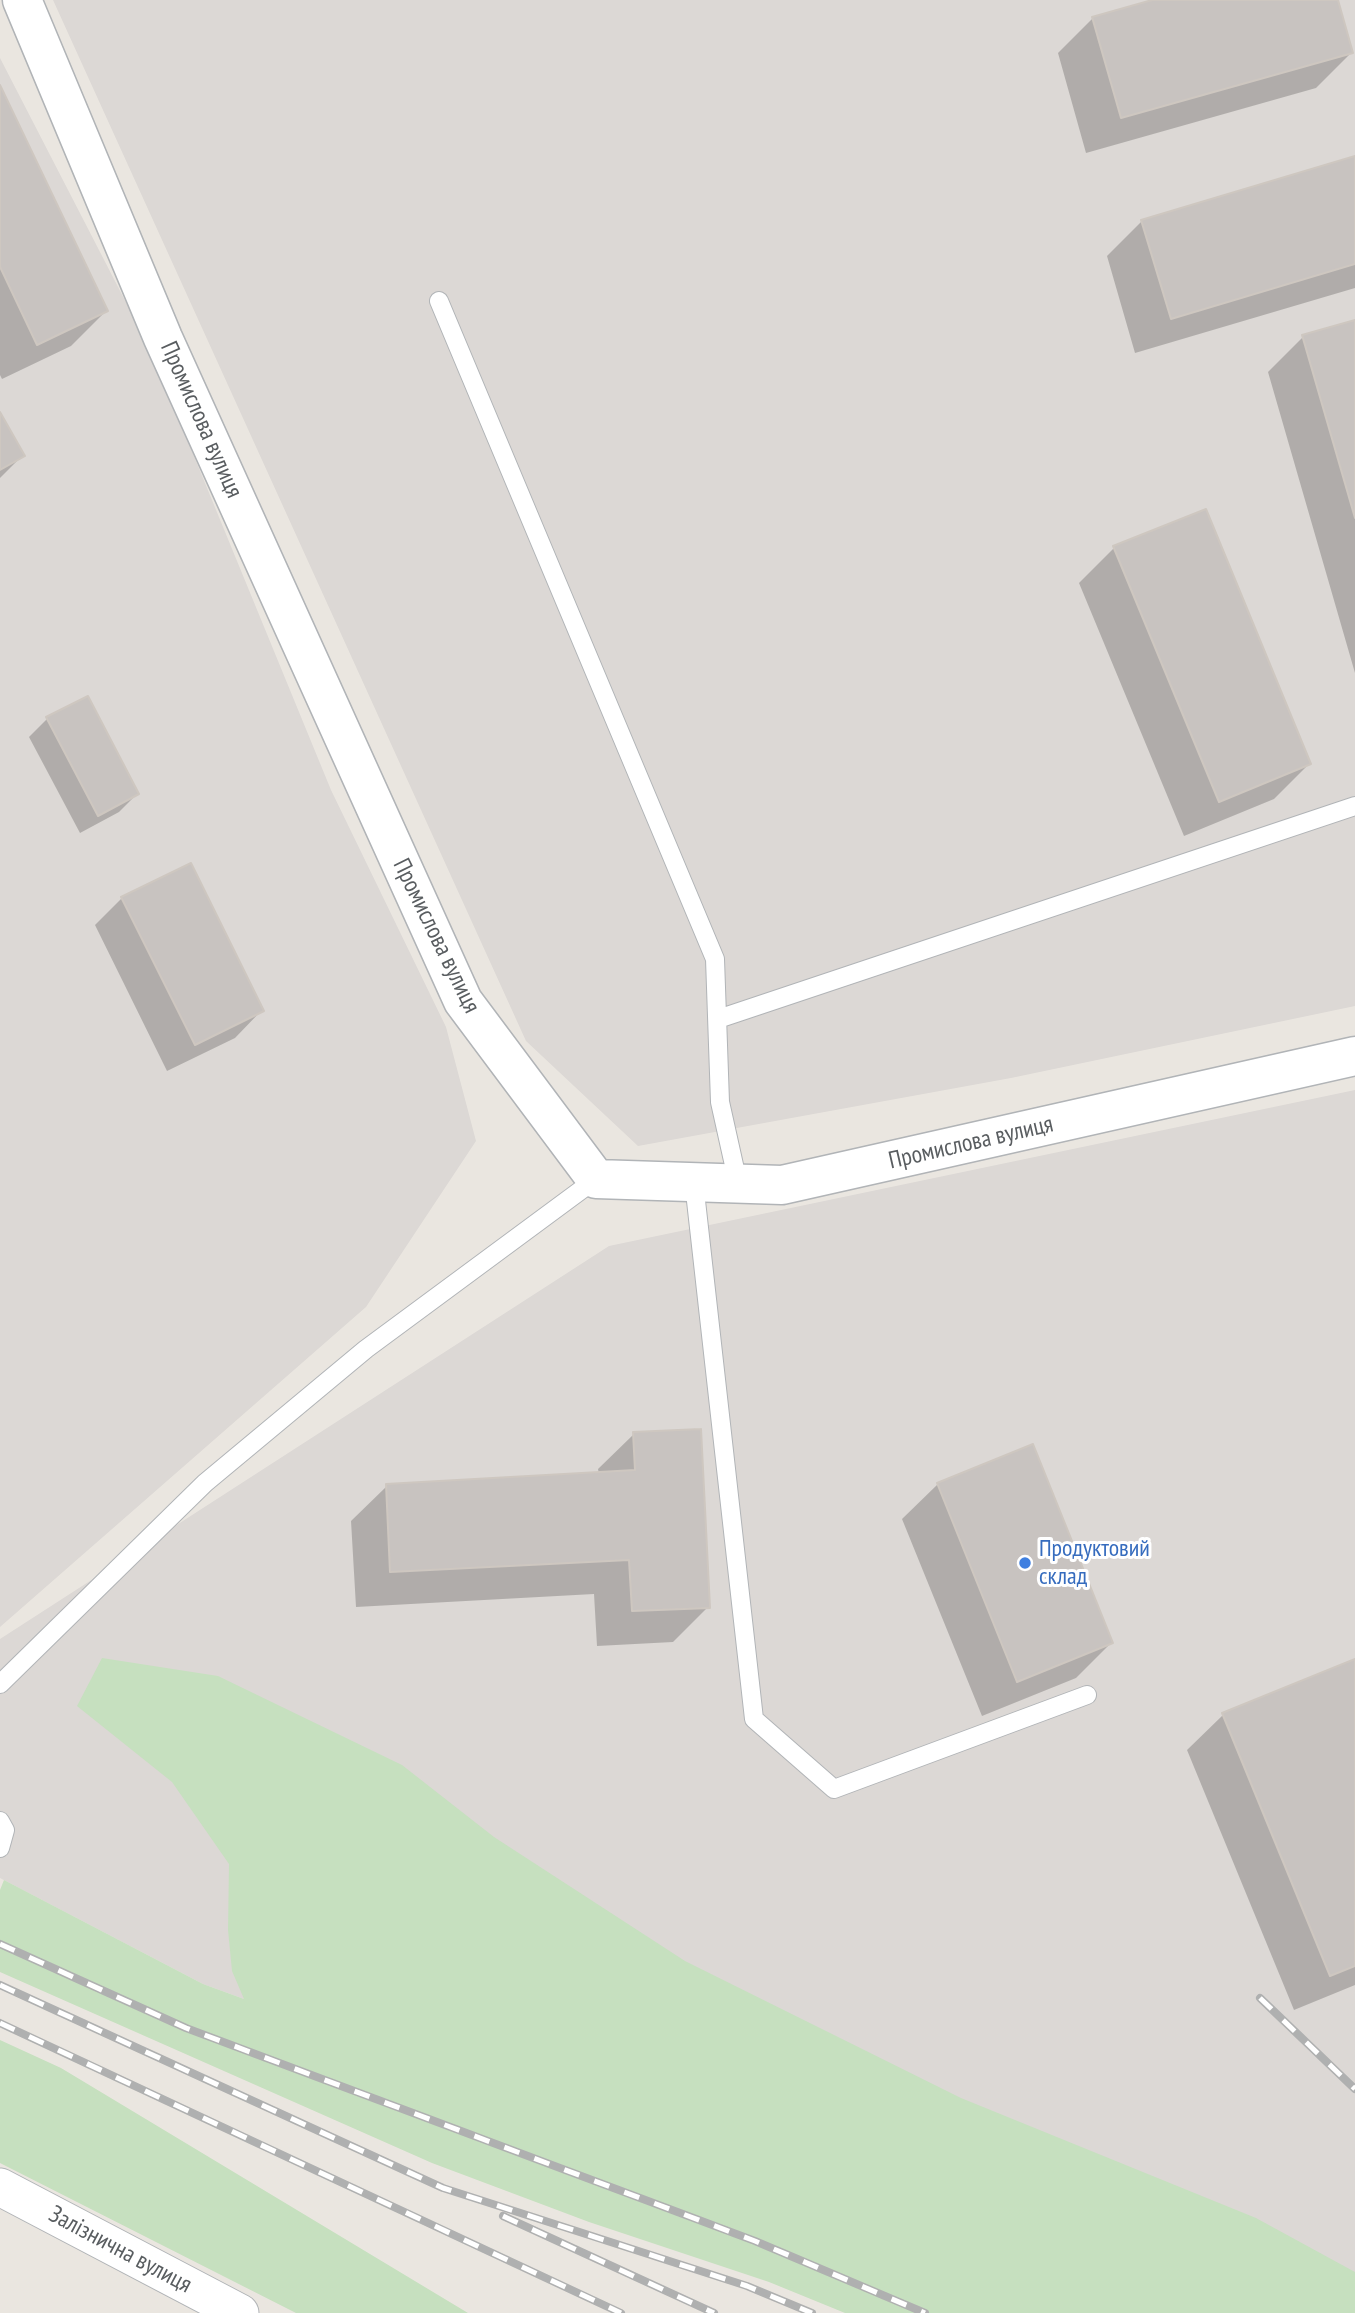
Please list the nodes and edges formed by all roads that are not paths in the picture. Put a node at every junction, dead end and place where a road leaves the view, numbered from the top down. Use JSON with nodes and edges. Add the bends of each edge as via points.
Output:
{"nodes":[{"id":1,"x":22,"y":0,"type":"edge"},
{"id":2,"x":439,"y":301,"type":"dead end"},
{"id":3,"x":1355,"y":806,"type":"edge"},
{"id":4,"x":719,"y":1019,"type":"junction"},
{"id":5,"x":1355,"y":1056,"type":"edge"},
{"id":6,"x":596,"y":1179,"type":"junction"},
{"id":7,"x":694,"y":1183,"type":"junction"},
{"id":8,"x":738,"y":1183,"type":"junction"},
{"id":9,"x":0,"y":1684,"type":"edge"},
{"id":10,"x":1087,"y":1695,"type":"dead end"},
{"id":11,"x":0,"y":1821,"type":"edge"},
{"id":12,"x":0,"y":1847,"type":"edge"},
{"id":13,"x":0,"y":2187,"type":"edge"},
{"id":14,"x":240,"y":2313,"type":"edge"}],
"edges":[{"from":1,"to":6,"type":"street","name":"Промислова вулиця","via":[[163,338],[463,1001]]},
{"from":2,"to":4,"type":"lane","via":[[715,959]]},
{"from":3,"to":4,"type":"lane"},
{"from":4,"to":8,"type":"lane","via":[[720,1102]]},
{"from":5,"to":8,"type":"street","name":"Промислова вулиця","via":[[782,1185]]},
{"from":6,"to":7,"type":"street","name":"Промислова вулиця"},
{"from":6,"to":9,"type":"lane","via":[[366,1349],[205,1483]]},
{"from":7,"to":8,"type":"street","name":"Промислова вулиця"},
{"from":7,"to":10,"type":"lane","via":[[754,1719],[834,1789]]},
{"from":11,"to":12,"type":"lane","via":[[5,1830]]},
{"from":13,"to":14,"type":"street","name":"Залізнична вулиця"}]}
